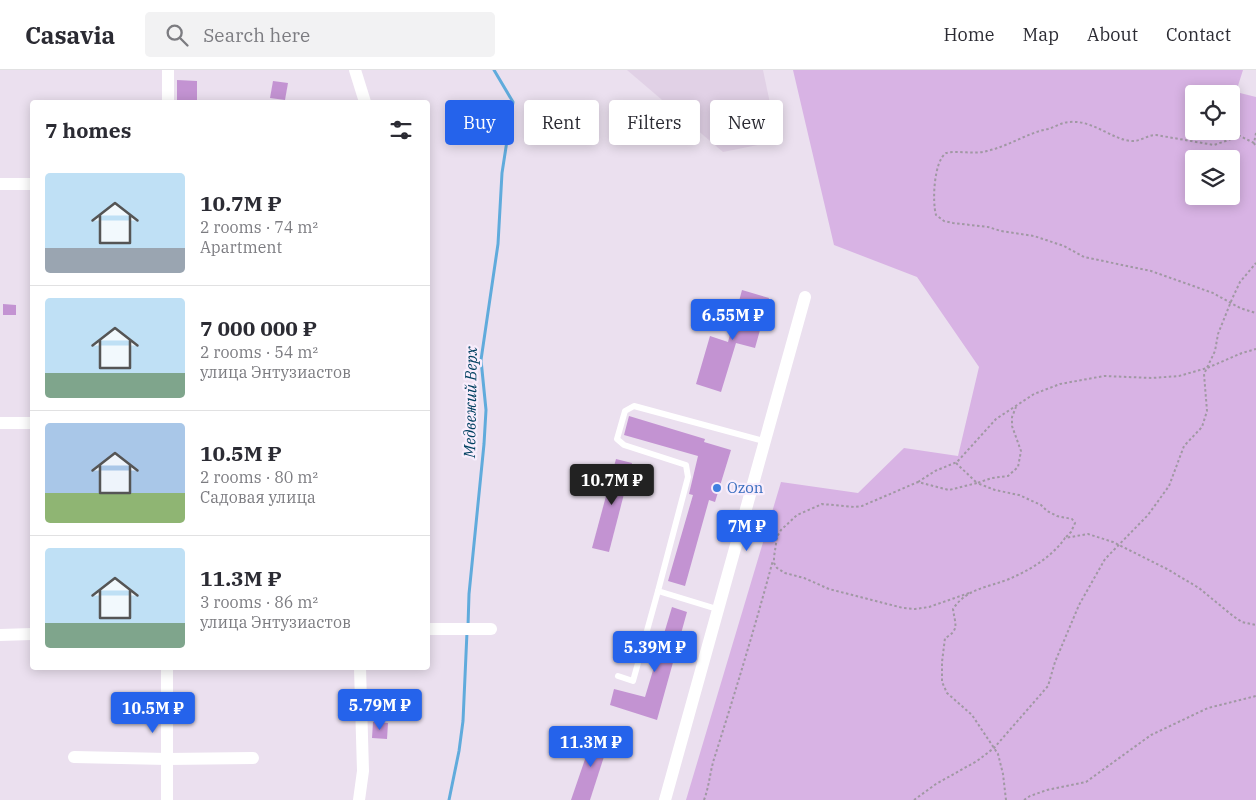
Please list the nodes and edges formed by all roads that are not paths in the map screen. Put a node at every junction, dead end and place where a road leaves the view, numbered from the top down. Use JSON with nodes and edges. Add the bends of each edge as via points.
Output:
{"nodes":[{"id":1,"x":168,"y":70,"type":"edge"},
{"id":2,"x":355,"y":70,"type":"edge"},
{"id":3,"x":168,"y":100,"type":"edge"},
{"id":4,"x":364,"y":100,"type":"edge"},
{"id":5,"x":0,"y":184,"type":"edge"},
{"id":6,"x":30,"y":184,"type":"edge"},
{"id":7,"x":805,"y":297,"type":"dead end"},
{"id":8,"x":0,"y":423,"type":"edge"},
{"id":9,"x":30,"y":423,"type":"edge"},
{"id":10,"x":764,"y":441,"type":"junction"},
{"id":11,"x":658,"y":591,"type":"junction"},
{"id":12,"x":717,"y":610,"type":"junction"},
{"id":13,"x":491,"y":629,"type":"dead end"},
{"id":14,"x":430,"y":630,"type":"edge"},
{"id":15,"x":30,"y":634,"type":"edge"},
{"id":16,"x":0,"y":635,"type":"edge"},
{"id":17,"x":167,"y":670,"type":"edge"},
{"id":18,"x":360,"y":670,"type":"edge"},
{"id":19,"x":618,"y":676,"type":"dead end"},
{"id":20,"x":74,"y":757,"type":"dead end"},
{"id":21,"x":253,"y":758,"type":"dead end"},
{"id":22,"x":166,"y":759,"type":"junction"},
{"id":23,"x":166,"y":800,"type":"edge"},
{"id":24,"x":359,"y":800,"type":"edge"},
{"id":25,"x":664,"y":800,"type":"edge"}],
"edges":[{"from":1,"to":3,"type":"street"},
{"from":2,"to":4,"type":"street"},
{"from":5,"to":6,"type":"street"},
{"from":7,"to":10,"type":"street"},
{"from":8,"to":9,"type":"street"},
{"from":10,"to":11,"type":"lane","via":[[634,406],[625,411],[617,439],[624,445],[686,465],[688,477]]},
{"from":10,"to":12,"type":"street"},
{"from":11,"to":12,"type":"lane"},
{"from":11,"to":19,"type":"lane","via":[[633,681]]},
{"from":12,"to":25,"type":"street"},
{"from":13,"to":14,"type":"street"},
{"from":15,"to":16,"type":"street"},
{"from":17,"to":22,"type":"street"},
{"from":18,"to":24,"type":"street","via":[[363,770]]},
{"from":20,"to":22,"type":"street"},
{"from":21,"to":22,"type":"street"},
{"from":22,"to":23,"type":"street"}]}
